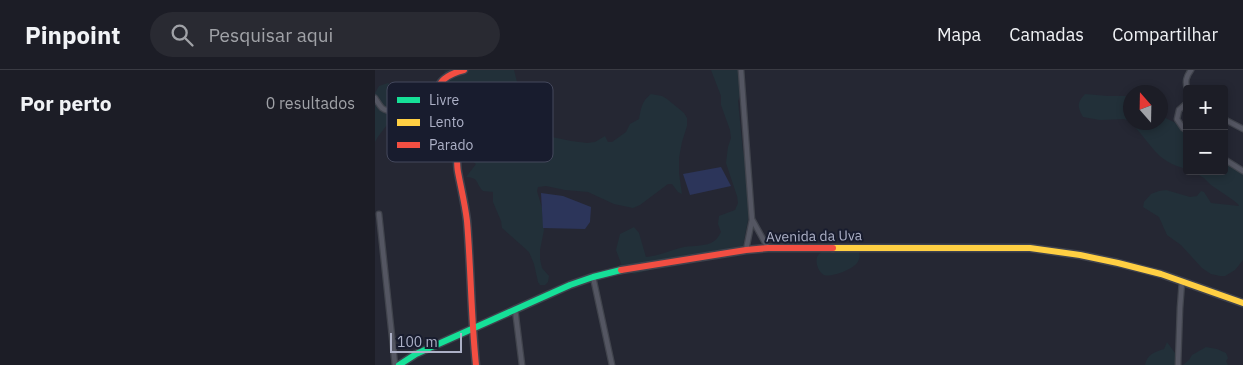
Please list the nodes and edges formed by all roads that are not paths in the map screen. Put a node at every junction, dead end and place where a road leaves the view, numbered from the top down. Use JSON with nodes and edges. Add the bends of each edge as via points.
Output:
{"nodes":[{"id":1,"x":464,"y":70,"type":"edge"},
{"id":2,"x":741,"y":70,"type":"edge"},
{"id":3,"x":1191,"y":70,"type":"edge"},
{"id":4,"x":442,"y":82,"type":"edge"},
{"id":5,"x":1185,"y":85,"type":"edge"},
{"id":6,"x":375,"y":98,"type":"edge"},
{"id":7,"x":1183,"y":106,"type":"edge"},
{"id":8,"x":387,"y":111,"type":"edge"},
{"id":9,"x":1228,"y":121,"type":"edge"},
{"id":10,"x":1183,"y":128,"type":"edge"},
{"id":11,"x":1243,"y":129,"type":"edge"},
{"id":12,"x":1228,"y":161,"type":"edge"},
{"id":13,"x":457,"y":162,"type":"edge"},
{"id":14,"x":1243,"y":171,"type":"edge"},
{"id":15,"x":379,"y":214,"type":"dead end"},
{"id":16,"x":752,"y":220,"type":"junction"},
{"id":17,"x":768,"y":248,"type":"junction"},
{"id":18,"x":745,"y":250,"type":"junction"},
{"id":19,"x":593,"y":277,"type":"junction"},
{"id":20,"x":1182,"y":281,"type":"junction"},
{"id":21,"x":1243,"y":303,"type":"edge"},
{"id":22,"x":515,"y":309,"type":"junction"},
{"id":23,"x":472,"y":328,"type":"junction"},
{"id":24,"x":395,"y":365,"type":"edge"},
{"id":25,"x":399,"y":365,"type":"edge"},
{"id":26,"x":476,"y":365,"type":"edge"},
{"id":27,"x":522,"y":365,"type":"edge"},
{"id":28,"x":612,"y":365,"type":"edge"},
{"id":29,"x":1178,"y":365,"type":"edge"}],
"edges":[{"from":1,"to":4,"type":"main road","via":[[453,73]]},
{"from":2,"to":16,"type":"street"},
{"from":3,"to":5,"type":"street"},
{"from":6,"to":8,"type":"street"},
{"from":7,"to":10,"type":"street","via":[[1177,119]]},
{"from":9,"to":11,"type":"street"},
{"from":12,"to":14,"type":"street"},
{"from":13,"to":23,"type":"main road","via":[[467,222]]},
{"from":15,"to":24,"type":"street"},
{"from":16,"to":17,"type":"street"},
{"from":16,"to":18,"type":"street"},
{"from":17,"to":18,"type":"main road","name":"Avenida da Uva"},
{"from":17,"to":20,"type":"main road","name":"Avenida da Uva","via":[[1030,248],[1118,263]]},
{"from":18,"to":19,"type":"main road","name":"Avenida da Uva"},
{"from":19,"to":22,"type":"main road","name":"Avenida da Uva"},
{"from":19,"to":28,"type":"street"},
{"from":20,"to":21,"type":"main road","name":"Avenida da Uva"},
{"from":20,"to":29,"type":"street"},
{"from":22,"to":23,"type":"main road","name":"Avenida da Uva"},
{"from":22,"to":27,"type":"street"},
{"from":23,"to":25,"type":"main road","name":"Avenida da Uva"},
{"from":23,"to":26,"type":"main road"}]}
